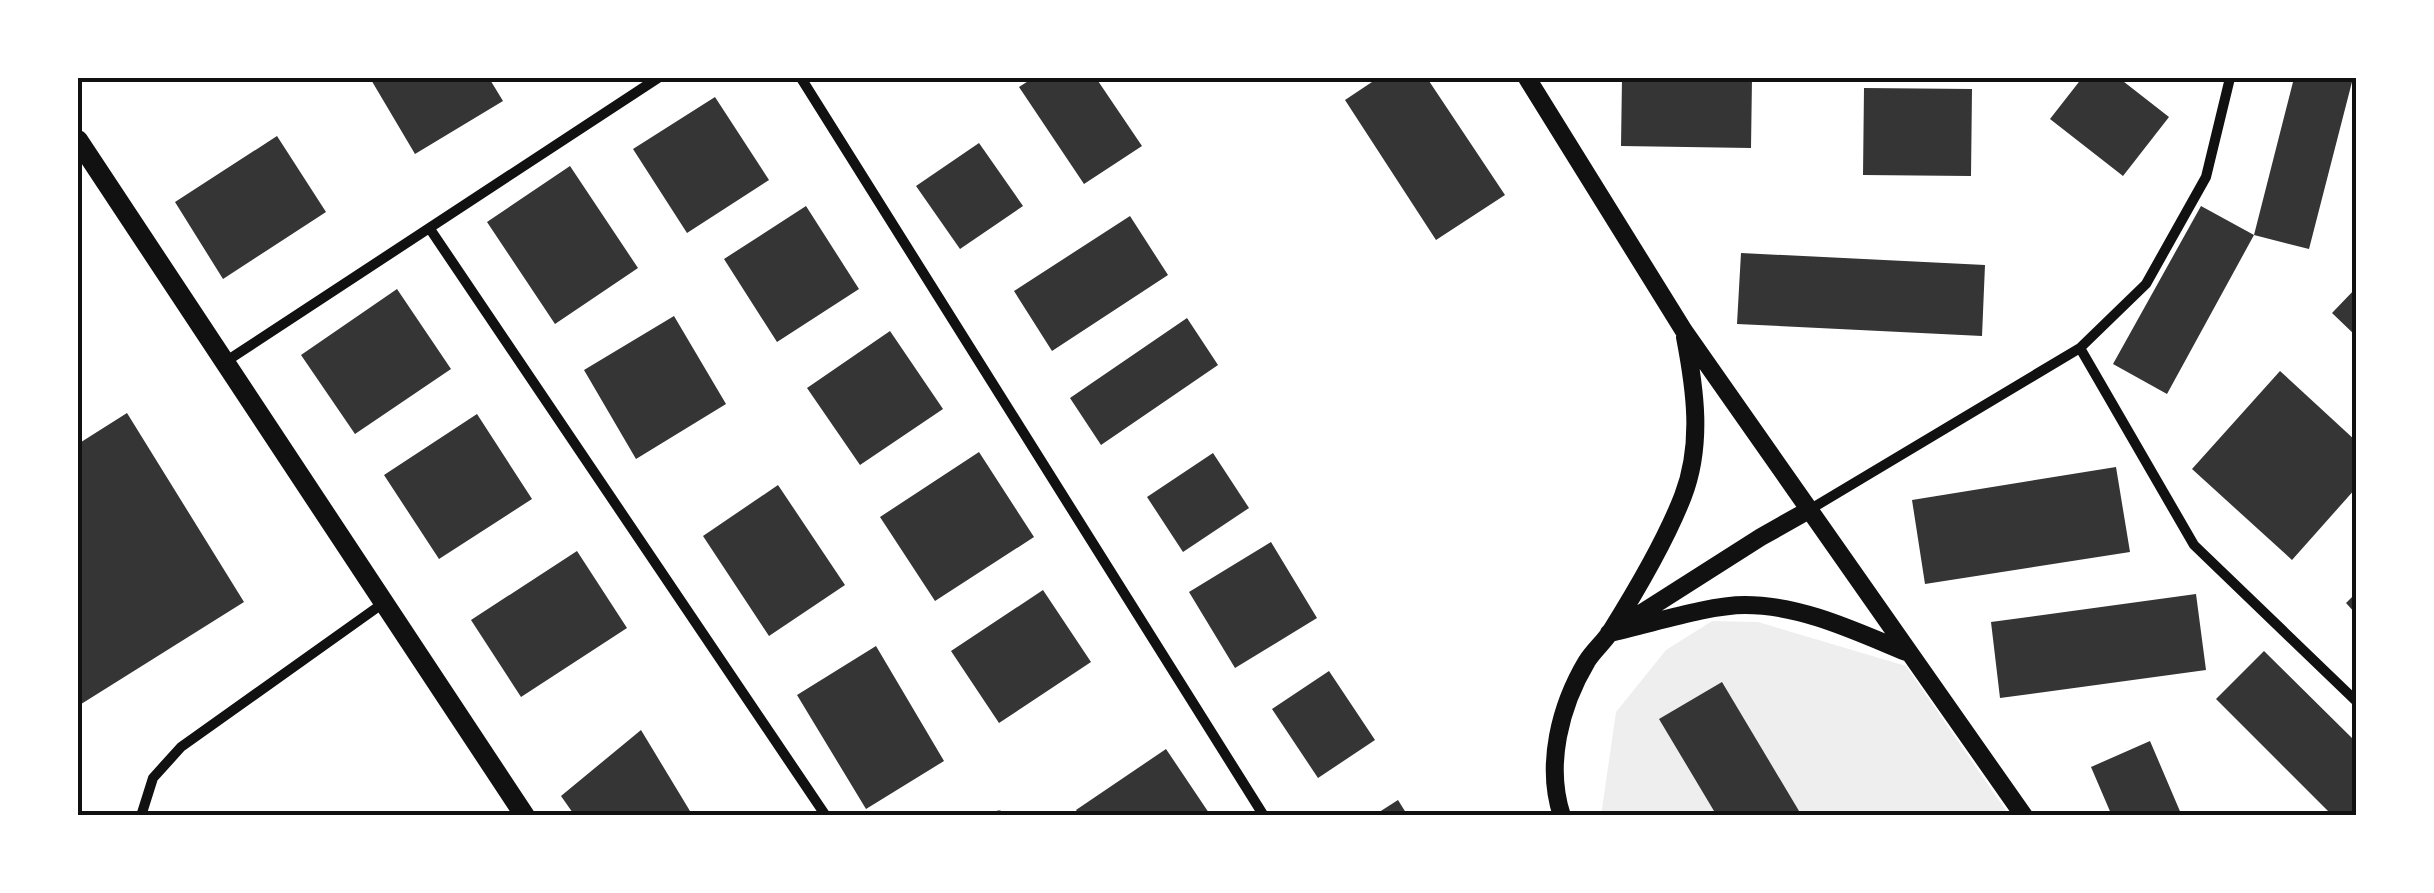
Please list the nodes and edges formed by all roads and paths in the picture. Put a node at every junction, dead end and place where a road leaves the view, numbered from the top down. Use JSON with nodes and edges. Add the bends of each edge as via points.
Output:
{"nodes":[{"id":1,"x":658,"y":78,"type":"edge"},
{"id":2,"x":801,"y":78,"type":"edge"},
{"id":3,"x":1527,"y":78,"type":"edge"},
{"id":4,"x":2230,"y":78,"type":"edge"},
{"id":5,"x":78,"y":140,"type":"edge"},
{"id":6,"x":430,"y":228,"type":"junction"},
{"id":7,"x":1684,"y":331,"type":"junction"},
{"id":8,"x":2080,"y":348,"type":"junction"},
{"id":9,"x":225,"y":362,"type":"junction"},
{"id":10,"x":1809,"y":510,"type":"junction"},
{"id":11,"x":382,"y":604,"type":"junction"},
{"id":12,"x":1609,"y":633,"type":"junction"},
{"id":13,"x":1906,"y":652,"type":"junction"},
{"id":14,"x":2356,"y":701,"type":"edge"},
{"id":15,"x":141,"y":816,"type":"edge"},
{"id":16,"x":524,"y":816,"type":"edge"},
{"id":17,"x":826,"y":816,"type":"edge"},
{"id":18,"x":1264,"y":816,"type":"edge"},
{"id":19,"x":1562,"y":816,"type":"edge"},
{"id":20,"x":2024,"y":816,"type":"edge"}],
"edges":[{"from":1,"to":6,"type":"street"},
{"from":2,"to":18,"type":"street"},
{"from":3,"to":7,"type":"street"},
{"from":4,"to":8,"type":"street","via":[[2206,177],[2146,284]]},
{"from":5,"to":9,"type":"main road"},
{"from":6,"to":9,"type":"street"},
{"from":6,"to":17,"type":"street"},
{"from":7,"to":10,"type":"street"},
{"from":7,"to":12,"type":"street","via":[[1695,411],[1684,493]]},
{"from":8,"to":10,"type":"street"},
{"from":8,"to":14,"type":"street","via":[[2194,545]]},
{"from":9,"to":11,"type":"main road"},
{"from":10,"to":12,"type":"street"},
{"from":10,"to":13,"type":"street"},
{"from":11,"to":15,"type":"street","via":[[181,747],[153,778]]},
{"from":11,"to":16,"type":"main road"},
{"from":12,"to":13,"type":"street","via":[[1719,607],[1770,606],[1830,621]]},
{"from":12,"to":19,"type":"street","via":[[1587,662],[1562,720],[1555,767]]},
{"from":13,"to":20,"type":"street"}]}
